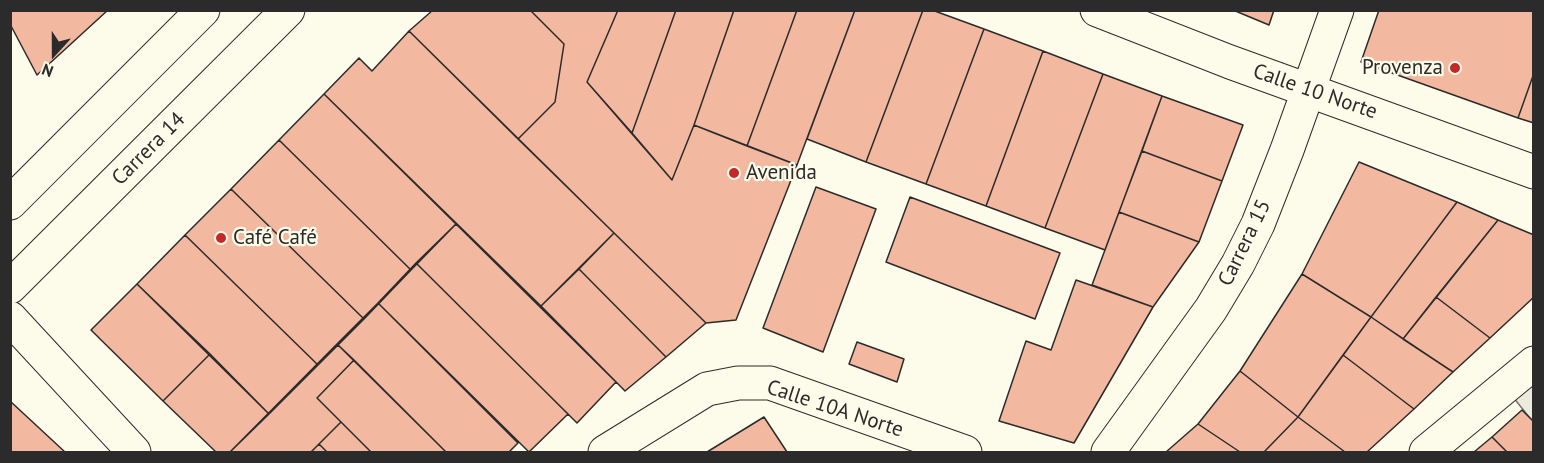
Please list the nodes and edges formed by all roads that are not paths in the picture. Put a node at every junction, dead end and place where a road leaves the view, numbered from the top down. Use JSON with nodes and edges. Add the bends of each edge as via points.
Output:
{"nodes":[{"id":1,"x":203,"y":10,"type":"edge"},
{"id":2,"x":288,"y":10,"type":"edge"},
{"id":3,"x":1097,"y":10,"type":"edge"},
{"id":4,"x":1337,"y":10,"type":"edge"},
{"id":5,"x":1309,"y":90,"type":"junction"},
{"id":6,"x":1533,"y":172,"type":"edge"},
{"id":7,"x":10,"y":203,"type":"edge"},
{"id":8,"x":10,"y":287,"type":"edge"},
{"id":9,"x":10,"y":318,"type":"edge"},
{"id":10,"x":1533,"y":363,"type":"edge"},
{"id":11,"x":134,"y":453,"type":"edge"},
{"id":12,"x":605,"y":453,"type":"edge"},
{"id":13,"x":965,"y":453,"type":"edge"},
{"id":14,"x":1108,"y":453,"type":"edge"},
{"id":15,"x":1426,"y":453,"type":"edge"}],
"edges":[{"from":1,"to":7,"type":"street"},
{"from":2,"to":8,"type":"street","name":"Carrera 14"},
{"from":3,"to":5,"type":"street","name":"Calle 10 Norte"},
{"from":4,"to":5,"type":"street","name":"Carrera 15"},
{"from":5,"to":6,"type":"street","name":"Calle 10 Norte"},
{"from":5,"to":14,"type":"street","name":"Carrera 15","via":[[1258,224],[1238,264],[1211,309]]},
{"from":9,"to":11,"type":"street"},
{"from":10,"to":15,"type":"street"},
{"from":12,"to":13,"type":"street","name":"Calle 10A Norte","via":[[707,389],[738,383],[770,383]]}]}
